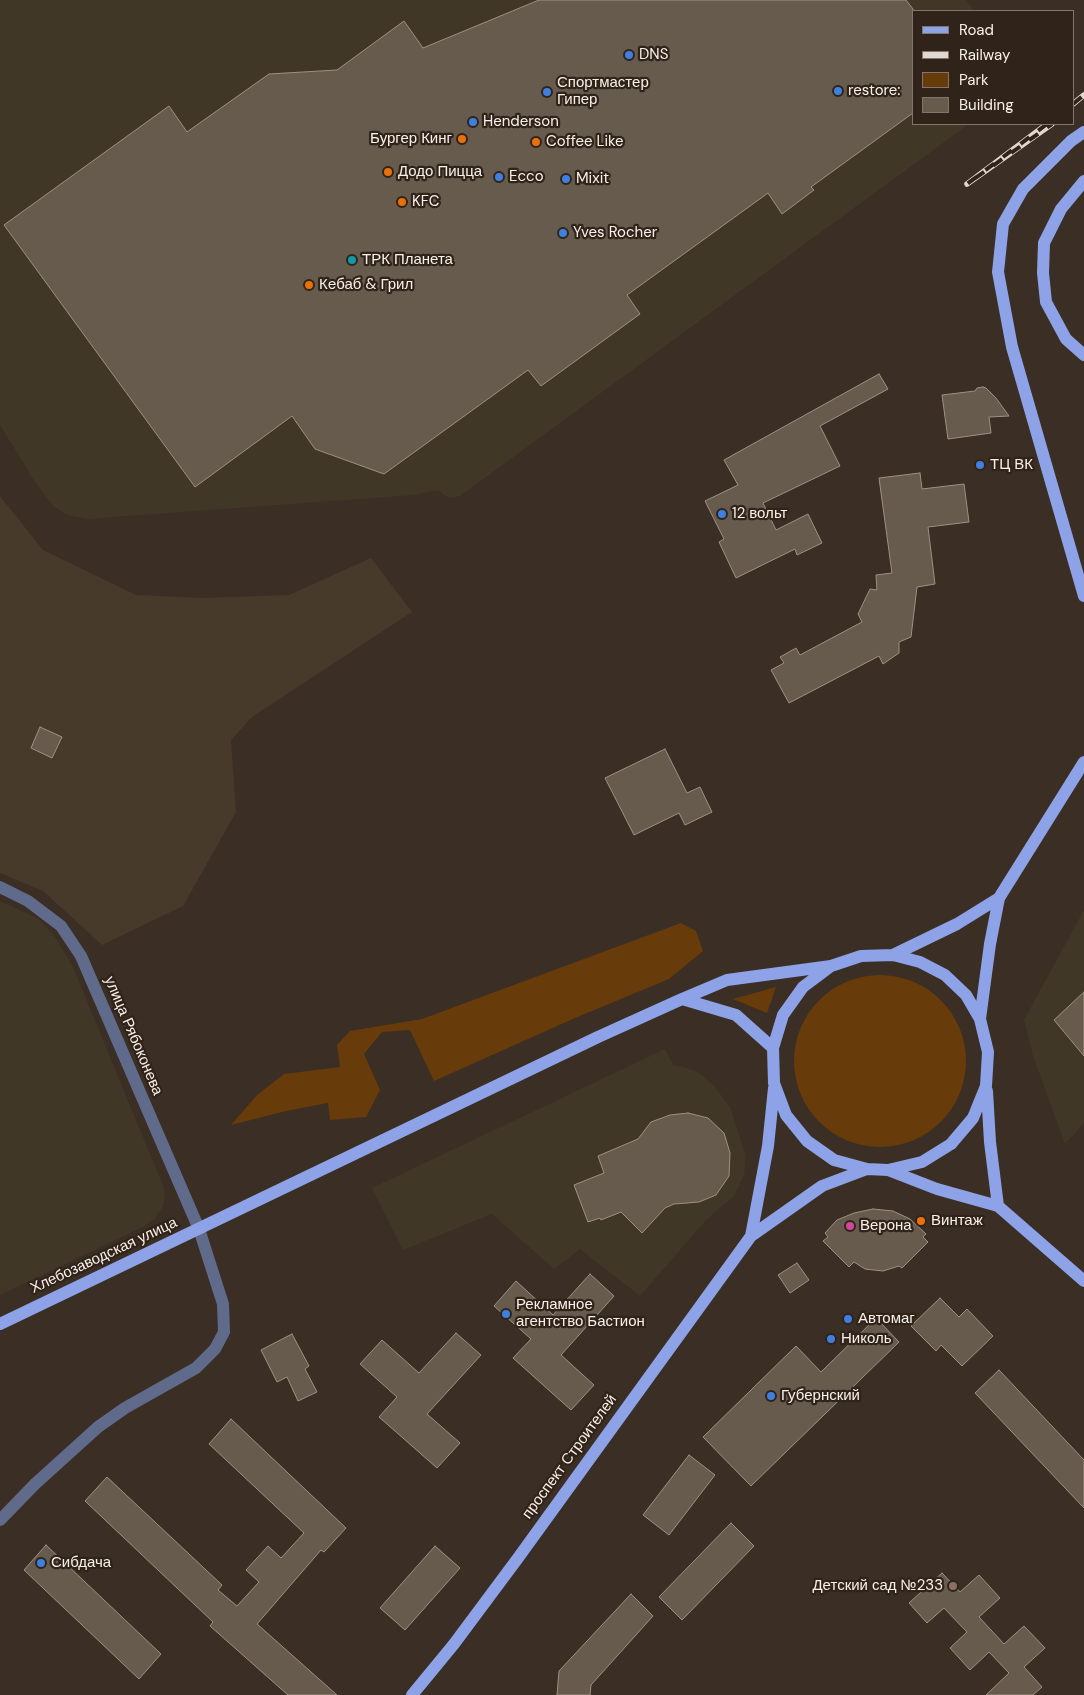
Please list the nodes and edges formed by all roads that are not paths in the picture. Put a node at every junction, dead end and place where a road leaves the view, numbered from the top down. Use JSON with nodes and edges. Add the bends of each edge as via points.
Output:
{"nodes":[{"id":1,"x":1084,"y":132,"type":"edge"},
{"id":2,"x":1084,"y":181,"type":"edge"},
{"id":3,"x":1084,"y":355,"type":"edge"},
{"id":4,"x":1084,"y":596,"type":"edge"},
{"id":5,"x":1084,"y":762,"type":"edge"},
{"id":6,"x":0,"y":887,"type":"edge"},
{"id":7,"x":999,"y":898,"type":"junction"},
{"id":8,"x":893,"y":955,"type":"junction"},
{"id":9,"x":831,"y":966,"type":"junction"},
{"id":10,"x":682,"y":999,"type":"junction"},
{"id":11,"x":980,"y":1019,"type":"junction"},
{"id":12,"x":773,"y":1048,"type":"junction"},
{"id":13,"x":774,"y":1083,"type":"junction"},
{"id":14,"x":986,"y":1086,"type":"junction"},
{"id":15,"x":867,"y":1169,"type":"junction"},
{"id":16,"x":888,"y":1170,"type":"junction"},
{"id":17,"x":998,"y":1206,"type":"junction"},
{"id":18,"x":199,"y":1229,"type":"junction"},
{"id":19,"x":751,"y":1236,"type":"junction"},
{"id":20,"x":1084,"y":1281,"type":"edge"},
{"id":21,"x":0,"y":1324,"type":"edge"},
{"id":22,"x":0,"y":1520,"type":"edge"},
{"id":23,"x":412,"y":1695,"type":"edge"}],
"edges":[{"from":1,"to":4,"type":"main road","via":[[1023,189],[1003,224],[998,272],[1012,346]]},
{"from":2,"to":3,"type":"main road","via":[[1061,209],[1044,243],[1043,273],[1046,302],[1066,340]]},
{"from":5,"to":7,"type":"main road"},
{"from":6,"to":18,"type":"street","name":"улица Рябоконева","via":[[28,901],[61,926],[81,956]]},
{"from":7,"to":8,"type":"main road","via":[[957,924]]},
{"from":7,"to":11,"type":"main road"},
{"from":8,"to":9,"type":"main road","via":[[861,956]]},
{"from":8,"to":11,"type":"main road","via":[[920,962],[945,975],[966,995]]},
{"from":9,"to":10,"type":"main road","via":[[726,980]]},
{"from":9,"to":12,"type":"main road","via":[[803,987],[783,1015]]},
{"from":10,"to":12,"type":"main road","via":[[736,1015]]},
{"from":10,"to":18,"type":"main road","name":"Хлебозаводская улица"},
{"from":11,"to":14,"type":"main road","via":[[988,1052]]},
{"from":12,"to":13,"type":"main road"},
{"from":13,"to":15,"type":"main road","via":[[786,1115],[807,1141],[834,1160]]},
{"from":13,"to":19,"type":"main road","via":[[768,1146]]},
{"from":14,"to":16,"type":"main road","via":[[973,1118],[951,1144],[922,1162]]},
{"from":14,"to":17,"type":"main road"},
{"from":15,"to":16,"type":"main road"},
{"from":15,"to":19,"type":"main road","via":[[822,1186]]},
{"from":16,"to":17,"type":"main road","via":[[937,1189]]},
{"from":17,"to":20,"type":"main road"},
{"from":18,"to":21,"type":"main road","name":"Хлебозаводская улица"},
{"from":18,"to":22,"type":"street","name":"улица Рябоконева","via":[[222,1304],[224,1332],[216,1349],[196,1368],[98,1427]]},
{"from":19,"to":23,"type":"main road","name":"проспект Строителей","via":[[506,1574]]}]}
